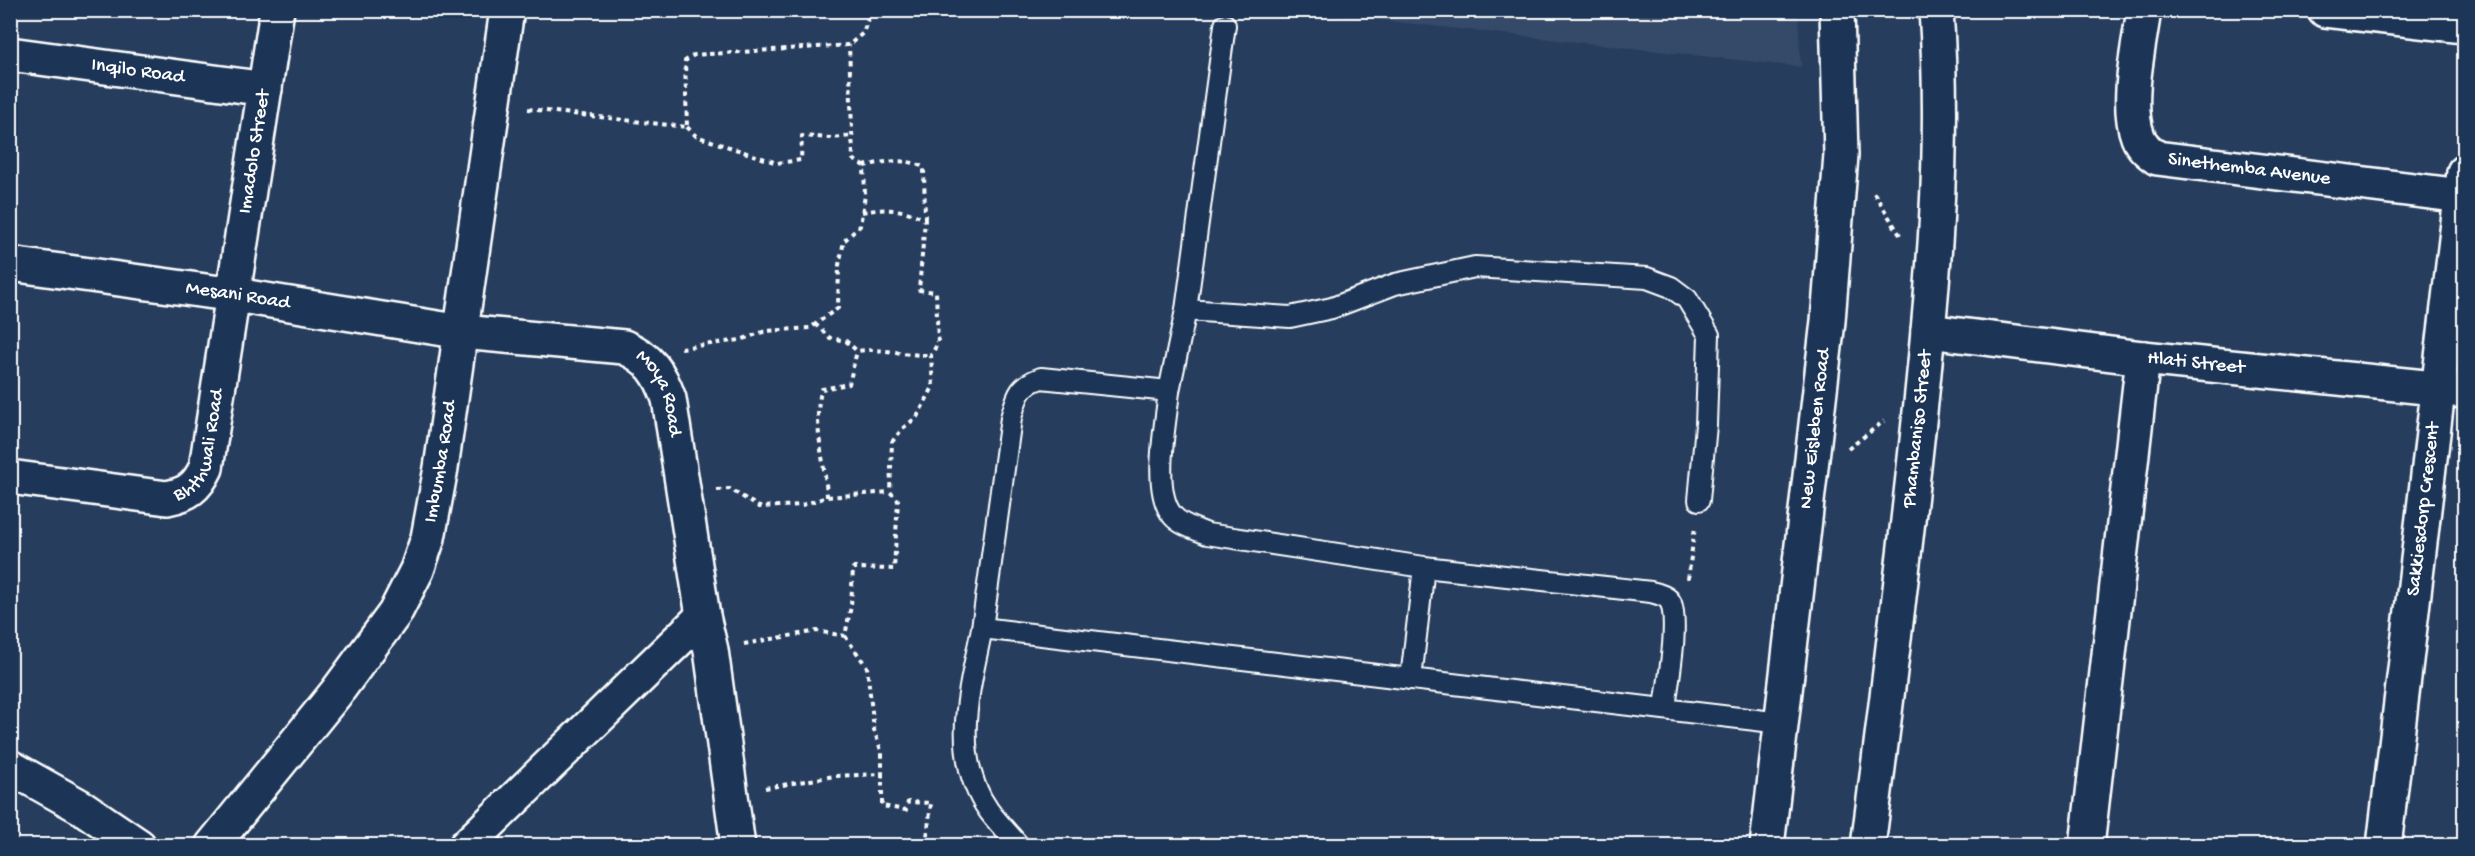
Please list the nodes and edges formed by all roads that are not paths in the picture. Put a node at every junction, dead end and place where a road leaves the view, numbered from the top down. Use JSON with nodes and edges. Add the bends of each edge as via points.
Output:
{"nodes":[{"id":1,"x":277,"y":10,"type":"edge"},
{"id":2,"x":507,"y":10,"type":"edge"},
{"id":3,"x":1837,"y":10,"type":"edge"},
{"id":4,"x":1936,"y":10,"type":"edge"},
{"id":5,"x":2144,"y":10,"type":"edge"},
{"id":6,"x":2325,"y":10,"type":"edge"},
{"id":7,"x":1225,"y":25,"type":"dead end"},
{"id":8,"x":2464,"y":26,"type":"edge"},
{"id":9,"x":10,"y":54,"type":"edge"},
{"id":10,"x":265,"y":89,"type":"junction"},
{"id":11,"x":2463,"y":184,"type":"edge"},
{"id":12,"x":10,"y":264,"type":"edge"},
{"id":13,"x":235,"y":295,"type":"junction"},
{"id":14,"x":1186,"y":310,"type":"junction"},
{"id":15,"x":1928,"y":331,"type":"junction"},
{"id":16,"x":462,"y":332,"type":"junction"},
{"id":17,"x":2143,"y":358,"type":"junction"},
{"id":18,"x":2451,"y":389,"type":"edge"},
{"id":19,"x":1169,"y":391,"type":"junction"},
{"id":20,"x":10,"y":477,"type":"edge"},
{"id":21,"x":1699,"y":500,"type":"road end"},
{"id":22,"x":1424,"y":567,"type":"junction"},
{"id":23,"x":703,"y":616,"type":"junction"},
{"id":24,"x":982,"y":628,"type":"junction"},
{"id":25,"x":1411,"y":679,"type":"junction"},
{"id":26,"x":1665,"y":708,"type":"junction"},
{"id":27,"x":1781,"y":723,"type":"junction"},
{"id":28,"x":10,"y":767,"type":"edge"},
{"id":29,"x":140,"y":846,"type":"edge"},
{"id":30,"x":212,"y":846,"type":"edge"},
{"id":31,"x":466,"y":846,"type":"edge"},
{"id":32,"x":738,"y":846,"type":"edge"},
{"id":33,"x":1019,"y":846,"type":"edge"},
{"id":34,"x":1767,"y":846,"type":"edge"},
{"id":35,"x":1869,"y":846,"type":"edge"},
{"id":36,"x":2087,"y":846,"type":"edge"},
{"id":37,"x":2384,"y":846,"type":"edge"}],
"edges":[{"from":1,"to":10,"type":"street","name":"Imadolo Street"},
{"from":2,"to":16,"type":"street","name":"Imbumba Road"},
{"from":3,"to":27,"type":"street","name":"New Eisleben Road","via":[[1841,154],[1835,241]]},
{"from":4,"to":15,"type":"street","name":"Phambaniso Street","via":[[1941,152]]},
{"from":5,"to":11,"type":"street","name":"Sinethemba Avenue","via":[[2133,97],[2135,122],[2138,138],[2157,158]]},
{"from":6,"to":8,"type":"street"},
{"from":7,"to":14,"type":"lane"},
{"from":9,"to":10,"type":"street","name":"Inqilo Road"},
{"from":10,"to":13,"type":"street","name":"Imadolo Street"},
{"from":11,"to":18,"type":"street","name":"Sakkiesdorp Crescent"},
{"from":12,"to":13,"type":"street","name":"Mesani Road"},
{"from":13,"to":16,"type":"street","name":"Mesani Road"},
{"from":13,"to":20,"type":"street","name":"Bhthwali Road","via":[[206,468],[190,492],[167,498]]},
{"from":14,"to":19,"type":"lane"},
{"from":14,"to":21,"type":"lane","via":[[1290,317],[1332,308],[1395,284],[1475,267],[1647,278],[1671,287],[1687,299],[1709,335]]},
{"from":15,"to":17,"type":"street","name":"Hlati Street"},
{"from":15,"to":35,"type":"street","name":"Phambaniso Street"},
{"from":16,"to":23,"type":"street","name":"Moya Road","via":[[624,347],[646,357],[662,377],[669,399]]},
{"from":16,"to":30,"type":"street","name":"Imbumba Road","via":[[428,538],[417,570],[395,613],[336,693]]},
{"from":17,"to":18,"type":"street","name":"Hlati Street"},
{"from":17,"to":36,"type":"street"},
{"from":18,"to":37,"type":"street","name":"Sakkiesdorp Crescent"},
{"from":19,"to":22,"type":"lane","via":[[1161,476],[1165,501],[1185,525],[1207,534]]},
{"from":19,"to":24,"type":"lane","via":[[1041,378],[1027,383],[1018,395],[1011,418]]},
{"from":22,"to":25,"type":"lane"},
{"from":22,"to":26,"type":"lane","via":[[1651,592],[1666,597],[1671,603],[1673,637]]},
{"from":23,"to":31,"type":"street"},
{"from":23,"to":32,"type":"street","name":"Moya Road"},
{"from":24,"to":25,"type":"lane"},
{"from":24,"to":33,"type":"lane","via":[[964,723],[967,762],[988,810]]},
{"from":25,"to":26,"type":"lane"},
{"from":26,"to":27,"type":"lane"},
{"from":27,"to":34,"type":"street","name":"New Eisleben Road"},
{"from":28,"to":29,"type":"street"}]}
